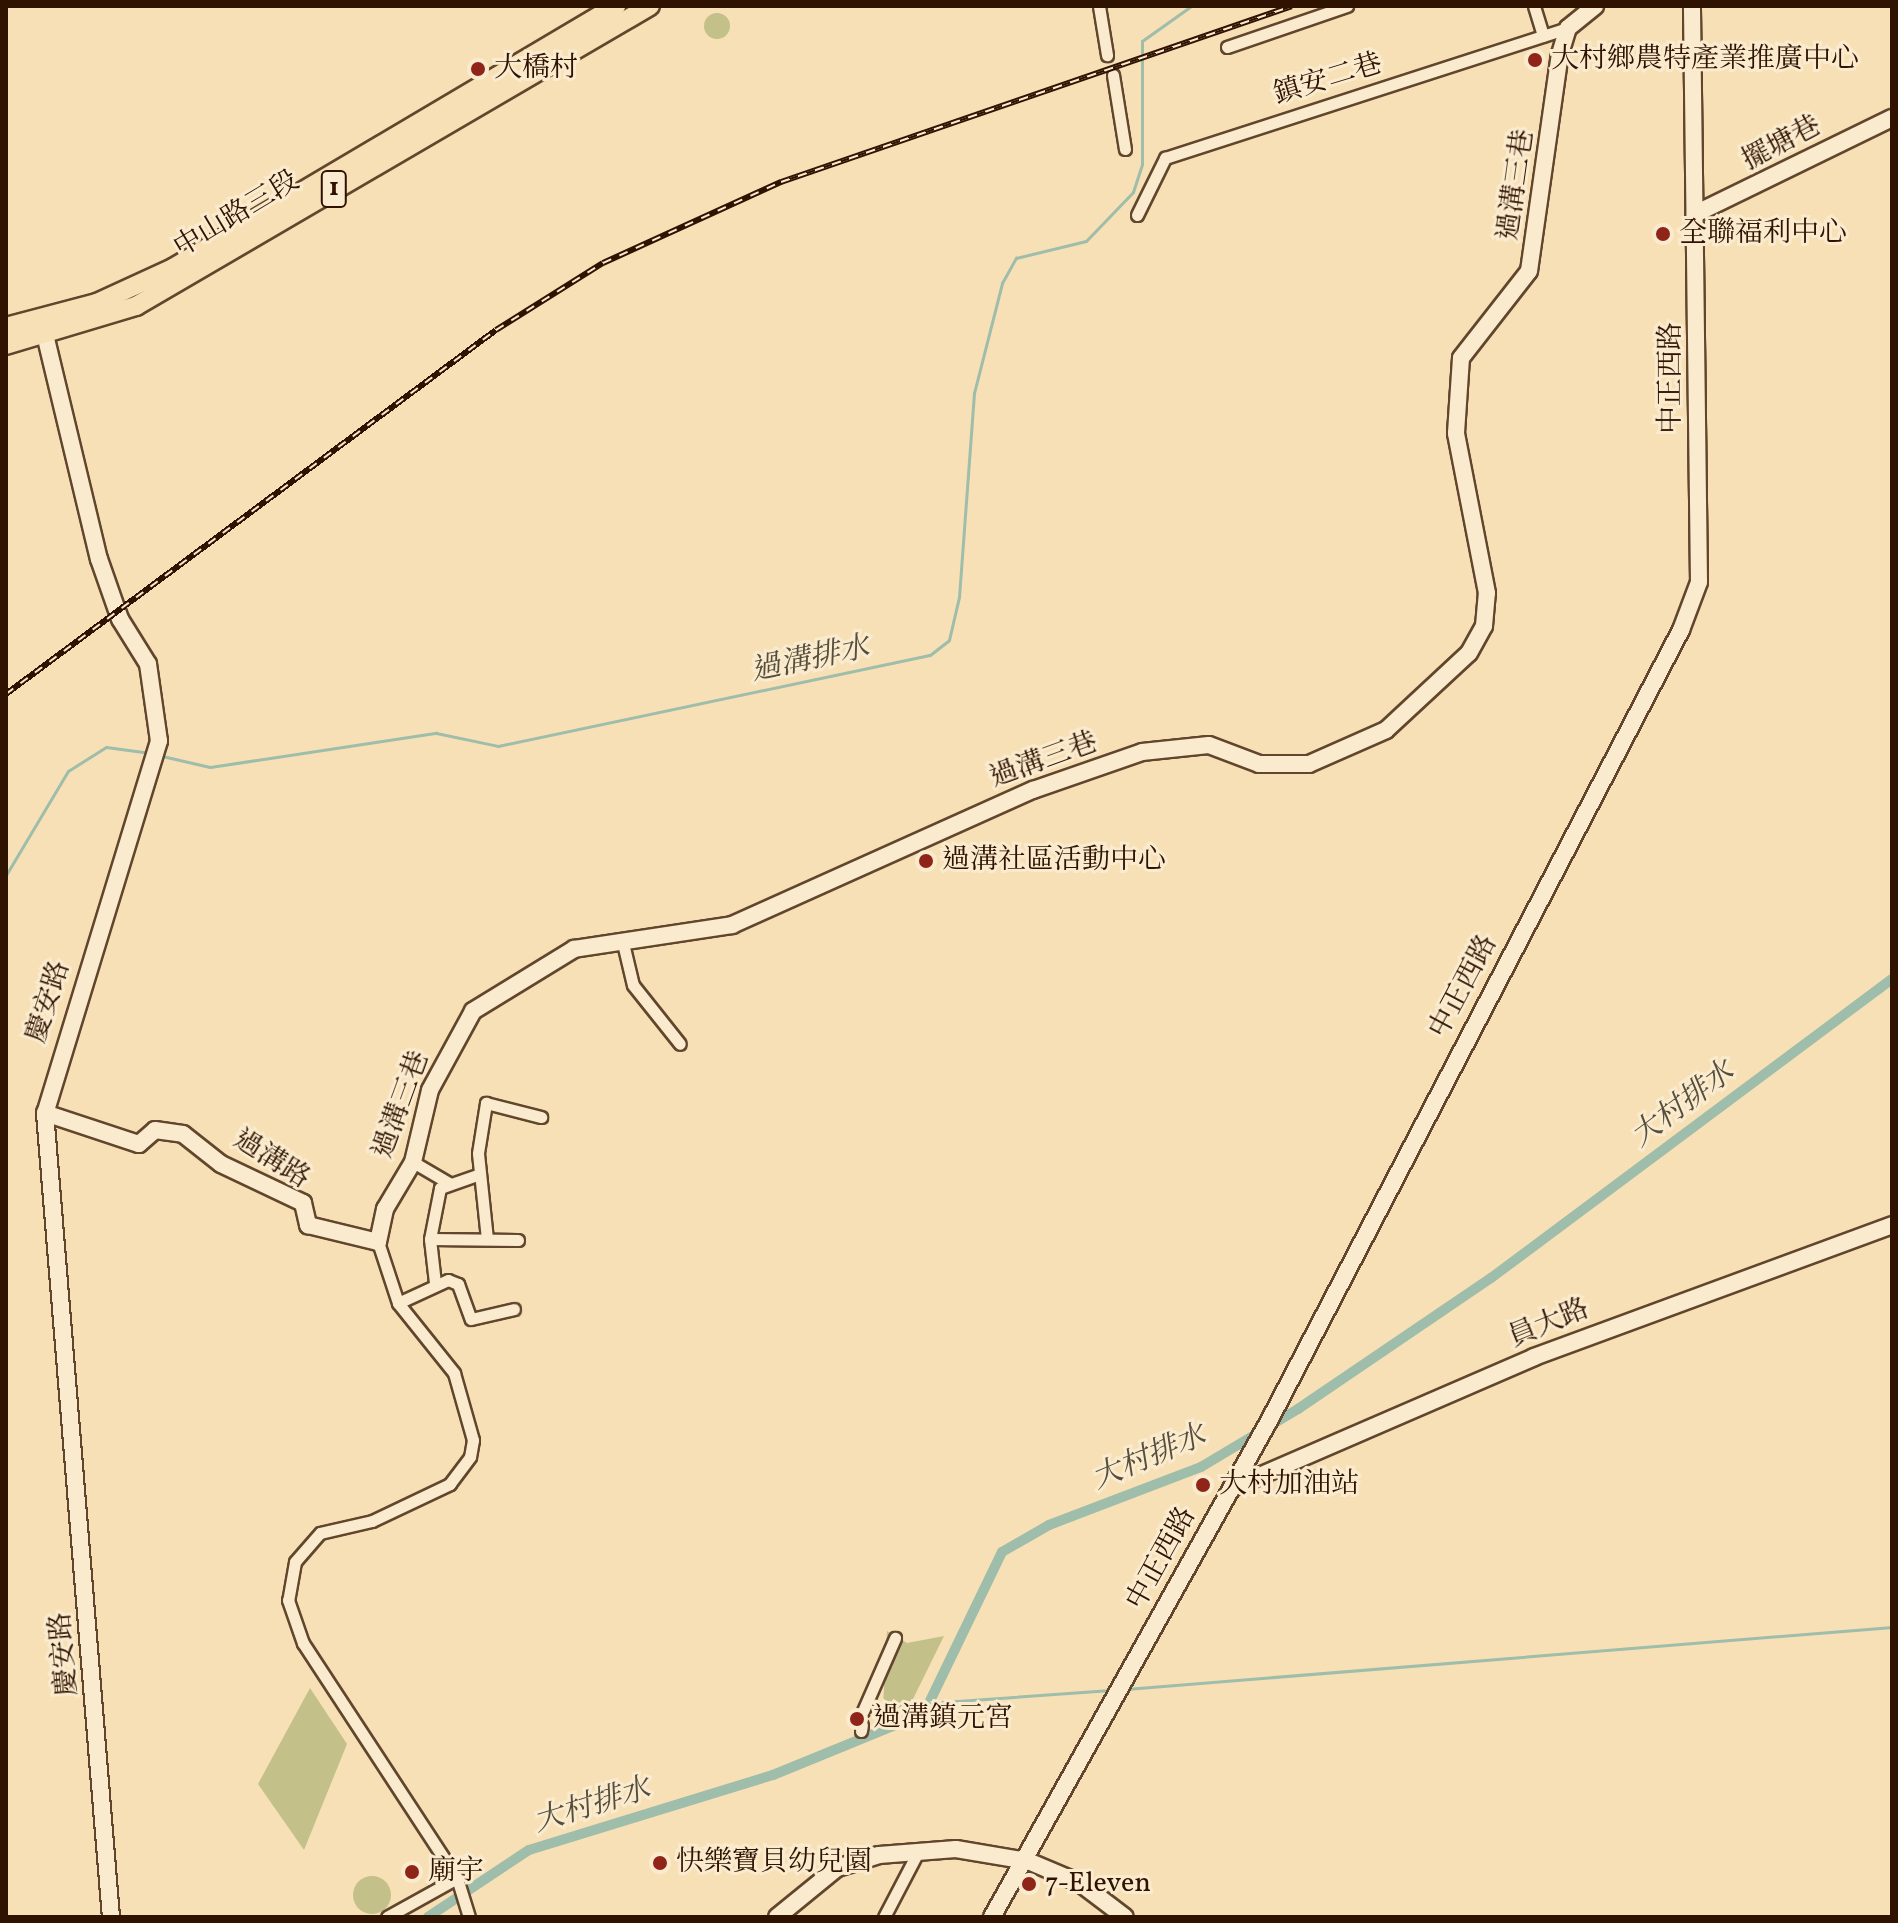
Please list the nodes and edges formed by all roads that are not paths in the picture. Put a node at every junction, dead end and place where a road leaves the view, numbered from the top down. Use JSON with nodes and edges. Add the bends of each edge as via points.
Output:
{"nodes":[{"id":1,"x":616,"y":6,"type":"edge"},
{"id":2,"x":650,"y":6,"type":"edge"},
{"id":3,"x":1099,"y":6,"type":"edge"},
{"id":4,"x":1347,"y":6,"type":"edge"},
{"id":5,"x":1534,"y":6,"type":"edge"},
{"id":6,"x":1595,"y":6,"type":"edge"},
{"id":7,"x":1692,"y":6,"type":"edge"},
{"id":8,"x":1568,"y":28,"type":"junction"},
{"id":9,"x":1543,"y":36,"type":"junction"},
{"id":10,"x":1227,"y":47,"type":"dead end"},
{"id":11,"x":1107,"y":55,"type":"dead end"},
{"id":12,"x":1113,"y":75,"type":"dead end"},
{"id":13,"x":1892,"y":118,"type":"edge"},
{"id":14,"x":1125,"y":149,"type":"dead end"},
{"id":15,"x":1695,"y":214,"type":"junction"},
{"id":16,"x":1137,"y":215,"type":"dead end"},
{"id":17,"x":6,"y":327,"type":"edge"},
{"id":18,"x":44,"y":328,"type":"junction"},
{"id":19,"x":6,"y":345,"type":"edge"},
{"id":20,"x":622,"y":939,"type":"junction"},
{"id":21,"x":680,"y":1044,"type":"dead end"},
{"id":22,"x":45,"y":1113,"type":"junction"},
{"id":23,"x":541,"y":1117,"type":"dead end"},
{"id":24,"x":413,"y":1162,"type":"junction"},
{"id":25,"x":480,"y":1174,"type":"junction"},
{"id":26,"x":449,"y":1183,"type":"junction"},
{"id":27,"x":1892,"y":1225,"type":"edge"},
{"id":28,"x":430,"y":1239,"type":"junction"},
{"id":29,"x":487,"y":1239,"type":"junction"},
{"id":30,"x":518,"y":1240,"type":"dead end"},
{"id":31,"x":378,"y":1242,"type":"junction"},
{"id":32,"x":435,"y":1283,"type":"junction"},
{"id":33,"x":398,"y":1303,"type":"junction"},
{"id":34,"x":514,"y":1309,"type":"dead end"},
{"id":35,"x":1232,"y":1488,"type":"junction"},
{"id":36,"x":895,"y":1638,"type":"dead end"},
{"id":37,"x":863,"y":1711,"type":"dead end"},
{"id":38,"x":918,"y":1852,"type":"junction"},
{"id":39,"x":1028,"y":1861,"type":"junction"},
{"id":40,"x":457,"y":1878,"type":"junction"},
{"id":41,"x":111,"y":1917,"type":"edge"},
{"id":42,"x":387,"y":1917,"type":"edge"},
{"id":43,"x":469,"y":1917,"type":"edge"},
{"id":44,"x":777,"y":1917,"type":"edge"},
{"id":45,"x":884,"y":1917,"type":"edge"},
{"id":46,"x":992,"y":1917,"type":"edge"},
{"id":47,"x":1125,"y":1917,"type":"edge"}],
"edges":[{"from":1,"to":18,"type":"main road","name":"中山路三段","number":"1","via":[[218,244]]},
{"from":2,"to":18,"type":"main road","name":"中山路三段","number":"1","via":[[136,306]]},
{"from":3,"to":11,"type":"street"},
{"from":4,"to":10,"type":"street"},
{"from":5,"to":9,"type":"street"},
{"from":6,"to":8,"type":"street"},
{"from":7,"to":15,"type":"street","name":"中正西路"},
{"from":8,"to":9,"type":"street","name":"鎮安二巷"},
{"from":8,"to":20,"type":"street","name":"過溝三巷","via":[[1529,271],[1472,338],[1455,396],[1487,593],[1484,626],[1469,653],[1386,730],[1333,757],[1259,764],[1209,745],[1142,752],[1033,790],[732,925]]},
{"from":9,"to":16,"type":"street","name":"鎮安二巷","via":[[1165,158]]},
{"from":12,"to":14,"type":"street"},
{"from":13,"to":15,"type":"street","name":"擺塘巷"},
{"from":15,"to":35,"type":"street","name":"中正西路","via":[[1699,582],[1681,630]]},
{"from":17,"to":18,"type":"main road","name":"中山路三段","number":"1"},
{"from":18,"to":19,"type":"main road","name":"中山路三段","number":"1"},
{"from":18,"to":22,"type":"street","name":"慶安路","via":[[99,559],[120,619],[148,664],[159,741]]},
{"from":20,"to":21,"type":"street","via":[[633,985]]},
{"from":20,"to":24,"type":"street","name":"過溝三巷","via":[[574,949],[473,1011],[430,1090]]},
{"from":22,"to":31,"type":"street","name":"過溝路","via":[[139,1144],[155,1130],[183,1134],[221,1164],[303,1203],[308,1225]]},
{"from":22,"to":41,"type":"street","name":"慶安路"},
{"from":23,"to":25,"type":"street","via":[[486,1103]]},
{"from":24,"to":26,"type":"street"},
{"from":24,"to":31,"type":"street","name":"過溝三巷","via":[[385,1209]]},
{"from":25,"to":26,"type":"street"},
{"from":25,"to":29,"type":"street"},
{"from":26,"to":28,"type":"street","via":[[440,1188]]},
{"from":27,"to":35,"type":"street","name":"員大路","via":[[1534,1357]]},
{"from":28,"to":29,"type":"street"},
{"from":28,"to":32,"type":"street"},
{"from":29,"to":30,"type":"street"},
{"from":31,"to":33,"type":"street"},
{"from":32,"to":33,"type":"street"},
{"from":32,"to":34,"type":"street","via":[[458,1284],[471,1319]]},
{"from":33,"to":40,"type":"street","via":[[454,1373],[473,1440],[465,1470],[450,1484],[372,1521],[320,1533],[295,1562],[288,1600],[303,1643]]},
{"from":35,"to":39,"type":"street","name":"中正西路"},
{"from":36,"to":37,"type":"street"},
{"from":38,"to":39,"type":"street","via":[[956,1849]]},
{"from":38,"to":44,"type":"street","via":[[837,1868]]},
{"from":38,"to":45,"type":"street"},
{"from":39,"to":46,"type":"street","name":"中正西路"},
{"from":39,"to":47,"type":"street","via":[[1080,1883]]},
{"from":40,"to":42,"type":"street"},
{"from":40,"to":43,"type":"street"}]}
